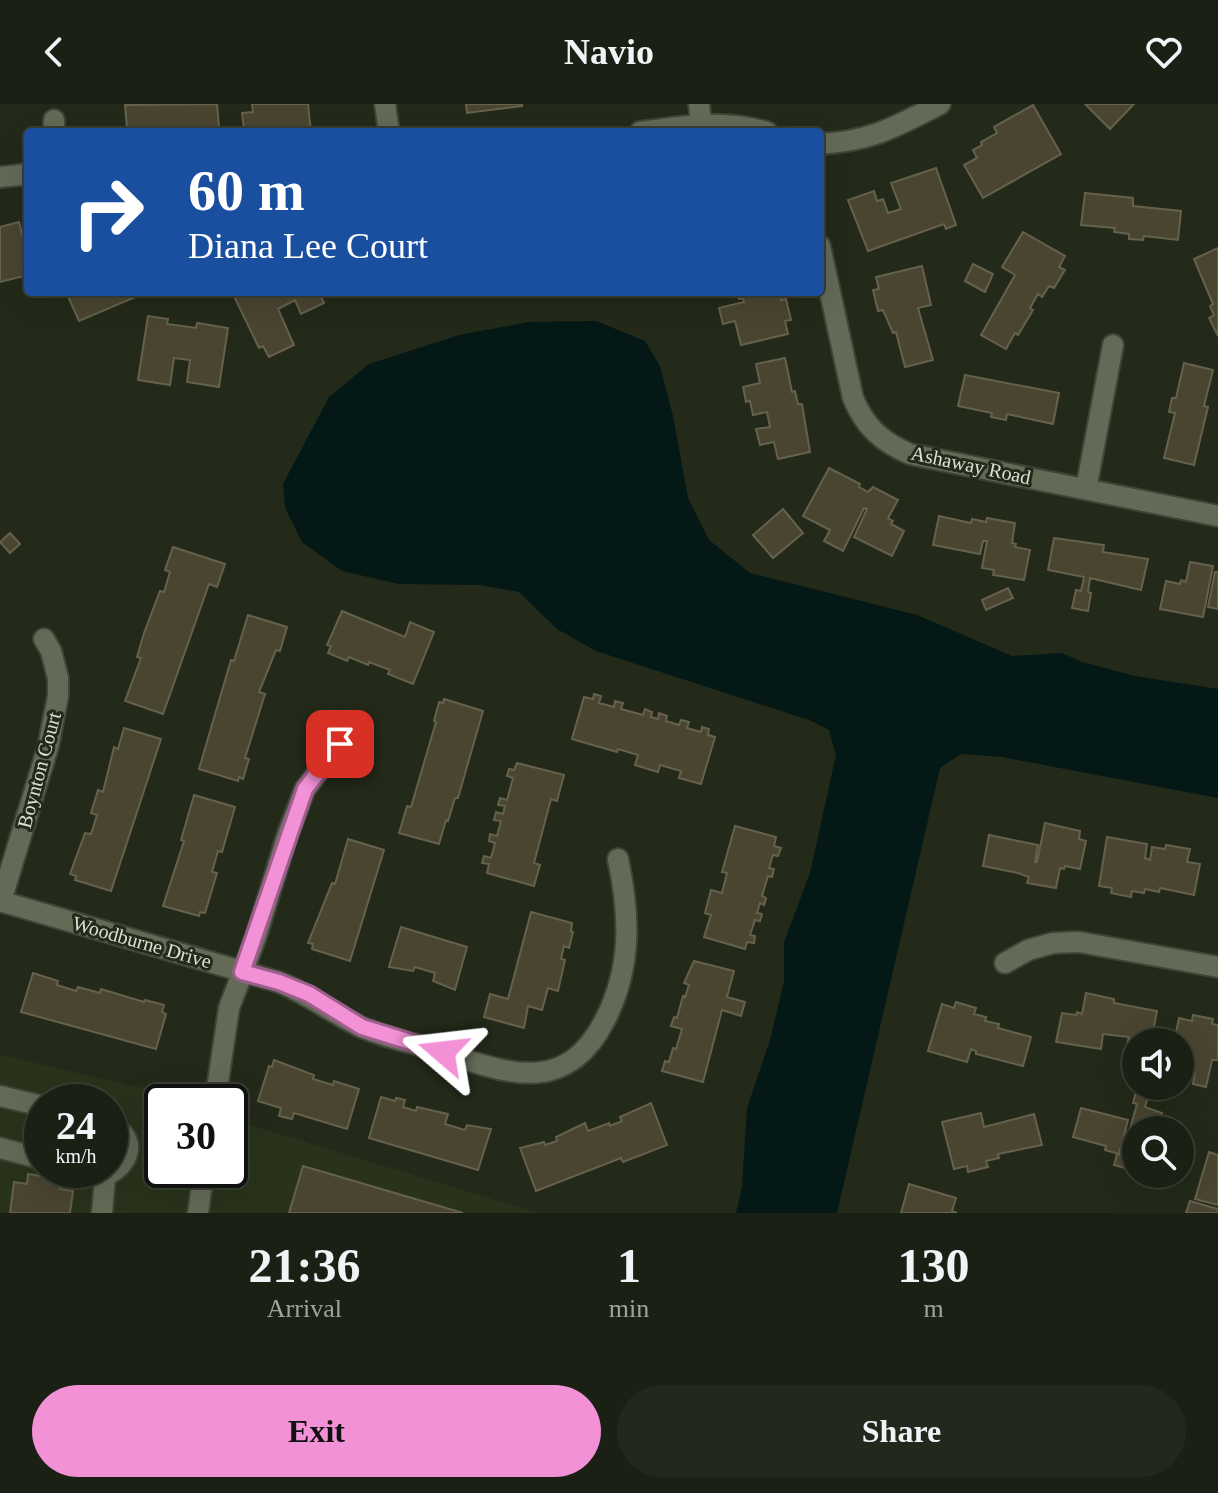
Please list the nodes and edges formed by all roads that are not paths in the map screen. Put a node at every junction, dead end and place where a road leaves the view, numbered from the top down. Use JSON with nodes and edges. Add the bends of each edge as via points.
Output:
{"nodes":[{"id":1,"x":385,"y":104,"type":"edge"},
{"id":2,"x":940,"y":104,"type":"edge"},
{"id":3,"x":700,"y":114,"type":"edge"},
{"id":4,"x":388,"y":128,"type":"edge"},
{"id":5,"x":653,"y":128,"type":"edge"},
{"id":6,"x":753,"y":128,"type":"edge"},
{"id":7,"x":824,"y":144,"type":"edge"},
{"id":8,"x":24,"y":174,"type":"edge"},
{"id":9,"x":0,"y":177,"type":"edge"},
{"id":10,"x":824,"y":264,"type":"edge"},
{"id":11,"x":1113,"y":345,"type":"dead end"},
{"id":12,"x":1086,"y":489,"type":"junction"},
{"id":13,"x":1218,"y":516,"type":"edge"},
{"id":14,"x":44,"y":639,"type":"dead end"},
{"id":15,"x":340,"y":744,"type":"dead end"},
{"id":16,"x":618,"y":859,"type":"dead end"},
{"id":17,"x":0,"y":901,"type":"edge"},
{"id":18,"x":1005,"y":963,"type":"dead end"},
{"id":19,"x":1218,"y":967,"type":"edge"},
{"id":20,"x":242,"y":972,"type":"junction"},
{"id":21,"x":218,"y":1084,"type":"edge"},
{"id":22,"x":0,"y":1096,"type":"edge"},
{"id":23,"x":24,"y":1102,"type":"edge"},
{"id":24,"x":0,"y":1151,"type":"edge"},
{"id":25,"x":24,"y":1156,"type":"edge"},
{"id":26,"x":104,"y":1188,"type":"edge"},
{"id":27,"x":201,"y":1188,"type":"edge"},
{"id":28,"x":102,"y":1213,"type":"edge"},
{"id":29,"x":198,"y":1213,"type":"edge"}],
"edges":[{"from":1,"to":4,"type":"street"},
{"from":2,"to":7,"type":"street","via":[[879,134]]},
{"from":3,"to":5,"type":"street"},
{"from":3,"to":6,"type":"street"},
{"from":8,"to":9,"type":"street"},
{"from":10,"to":12,"type":"street","name":"Ashaway Road","via":[[853,398],[873,432],[910,454]]},
{"from":11,"to":12,"type":"street"},
{"from":12,"to":13,"type":"street","name":"Ashaway Road"},
{"from":14,"to":17,"type":"street","name":"Boynton Court","via":[[58,678],[58,696],[48,747]]},
{"from":15,"to":20,"type":"street","via":[[305,789]]},
{"from":16,"to":20,"type":"street","name":"Woodburne Drive","via":[[627,903],[622,975],[594,1042],[559,1068],[536,1073],[497,1069],[362,1027],[309,994]]},
{"from":17,"to":20,"type":"street","name":"Woodburne Drive"},
{"from":18,"to":19,"type":"street","via":[[1028,950],[1079,942]]},
{"from":20,"to":21,"type":"street","via":[[229,1008]]},
{"from":22,"to":23,"type":"street"},
{"from":24,"to":25,"type":"street"},
{"from":26,"to":28,"type":"street"},
{"from":27,"to":29,"type":"street"}]}
